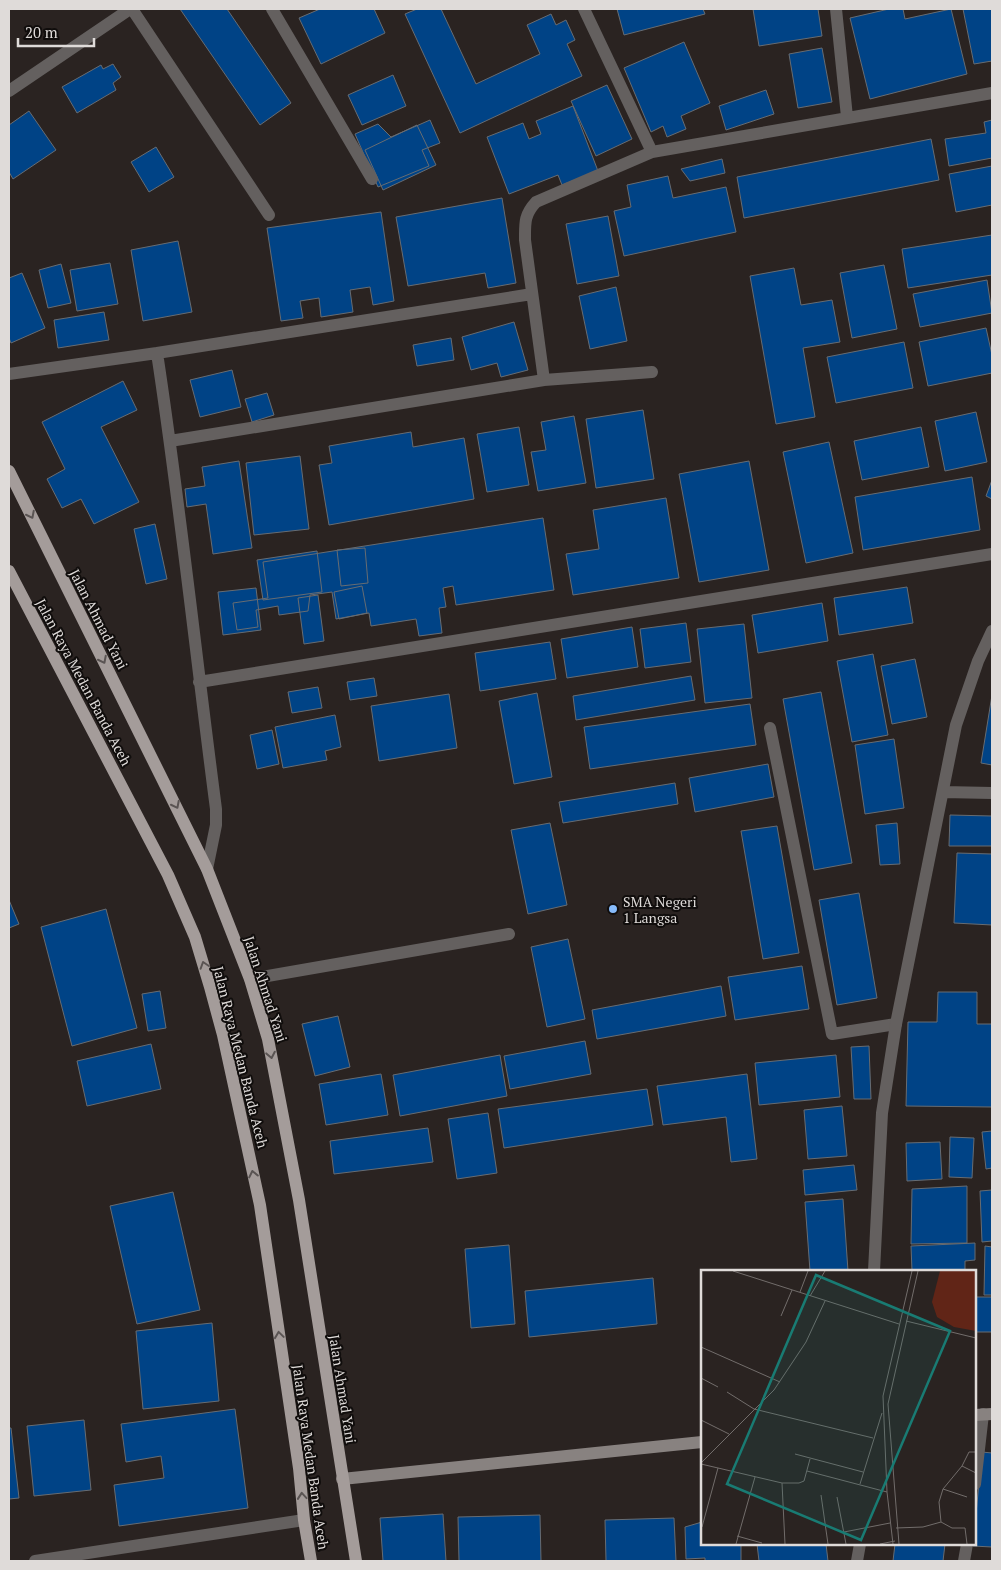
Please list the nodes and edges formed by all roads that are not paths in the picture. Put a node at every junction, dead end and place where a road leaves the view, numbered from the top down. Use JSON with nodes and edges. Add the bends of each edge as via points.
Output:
{"nodes":[{"id":1,"x":131,"y":9,"type":"edge"},
{"id":2,"x":272,"y":9,"type":"edge"},
{"id":3,"x":584,"y":9,"type":"edge"},
{"id":4,"x":836,"y":9,"type":"edge"},
{"id":5,"x":9,"y":91,"type":"edge"},
{"id":6,"x":992,"y":93,"type":"edge"},
{"id":7,"x":847,"y":117,"type":"junction"},
{"id":8,"x":652,"y":152,"type":"junction"},
{"id":9,"x":372,"y":179,"type":"dead end"},
{"id":10,"x":268,"y":215,"type":"dead end"},
{"id":11,"x":532,"y":294,"type":"junction"},
{"id":12,"x":157,"y":353,"type":"junction"},
{"id":13,"x":652,"y":372,"type":"dead end"},
{"id":14,"x":9,"y":374,"type":"edge"},
{"id":15,"x":544,"y":380,"type":"junction"},
{"id":16,"x":170,"y":441,"type":"junction"},
{"id":17,"x":9,"y":471,"type":"edge"},
{"id":18,"x":992,"y":554,"type":"edge"},
{"id":19,"x":9,"y":570,"type":"edge"},
{"id":20,"x":992,"y":631,"type":"edge"},
{"id":21,"x":199,"y":682,"type":"junction"},
{"id":22,"x":770,"y":728,"type":"dead end"},
{"id":23,"x":943,"y":792,"type":"junction"},
{"id":24,"x":992,"y":793,"type":"edge"},
{"id":25,"x":207,"y":869,"type":"junction"},
{"id":26,"x":509,"y":934,"type":"dead end"},
{"id":27,"x":250,"y":979,"type":"junction"},
{"id":28,"x":896,"y":1024,"type":"junction"},
{"id":29,"x":874,"y":1270,"type":"edge"},
{"id":30,"x":983,"y":1414,"type":"edge"},
{"id":31,"x":701,"y":1442,"type":"edge"},
{"id":32,"x":976,"y":1475,"type":"edge"},
{"id":33,"x":342,"y":1479,"type":"junction"},
{"id":34,"x":304,"y":1520,"type":"junction"},
{"id":35,"x":860,"y":1545,"type":"edge"},
{"id":36,"x":967,"y":1545,"type":"edge"},
{"id":37,"x":35,"y":1561,"type":"edge"},
{"id":38,"x":310,"y":1561,"type":"edge"},
{"id":39,"x":356,"y":1561,"type":"edge"},
{"id":40,"x":857,"y":1561,"type":"edge"},
{"id":41,"x":964,"y":1561,"type":"edge"}],
"edges":[{"from":1,"to":5,"type":"street"},
{"from":1,"to":10,"type":"street"},
{"from":2,"to":9,"type":"street"},
{"from":3,"to":8,"type":"street"},
{"from":4,"to":7,"type":"street"},
{"from":6,"to":7,"type":"street"},
{"from":7,"to":8,"type":"street"},
{"from":8,"to":11,"type":"street","via":[[549,195],[528,211],[525,240]]},
{"from":11,"to":12,"type":"street"},
{"from":11,"to":15,"type":"street"},
{"from":12,"to":14,"type":"street"},
{"from":12,"to":16,"type":"street"},
{"from":13,"to":15,"type":"street"},
{"from":15,"to":16,"type":"street"},
{"from":16,"to":21,"type":"street"},
{"from":17,"to":25,"type":"main road","name":"Jalan Ahmad Yani","one_way":true},
{"from":18,"to":21,"type":"street"},
{"from":34,"to":19,"type":"main road","name":"Jalan Raya Medan Banda Aceh","one_way":true,"via":[[260,1205],[210,987],[168,875]]},
{"from":20,"to":23,"type":"street","via":[[956,725]]},
{"from":21,"to":25,"type":"street","via":[[216,809]]},
{"from":22,"to":28,"type":"street","via":[[832,1034]]},
{"from":23,"to":24,"type":"street"},
{"from":23,"to":28,"type":"street"},
{"from":25,"to":27,"type":"main road","name":"Jalan Ahmad Yani"},
{"from":26,"to":27,"type":"street"},
{"from":27,"to":33,"type":"main road","name":"Jalan Ahmad Yani","one_way":true,"via":[[268,1039],[297,1190]]},
{"from":28,"to":29,"type":"street","via":[[882,1113]]},
{"from":30,"to":32,"type":"street"},
{"from":31,"to":33,"type":"street"},
{"from":33,"to":39,"type":"main road","name":"Jalan Ahmad Yani"},
{"from":34,"to":37,"type":"street"},
{"from":34,"to":38,"type":"main road","name":"Jalan Raya Medan Banda Aceh"},
{"from":35,"to":40,"type":"street"},
{"from":36,"to":41,"type":"street"}]}
